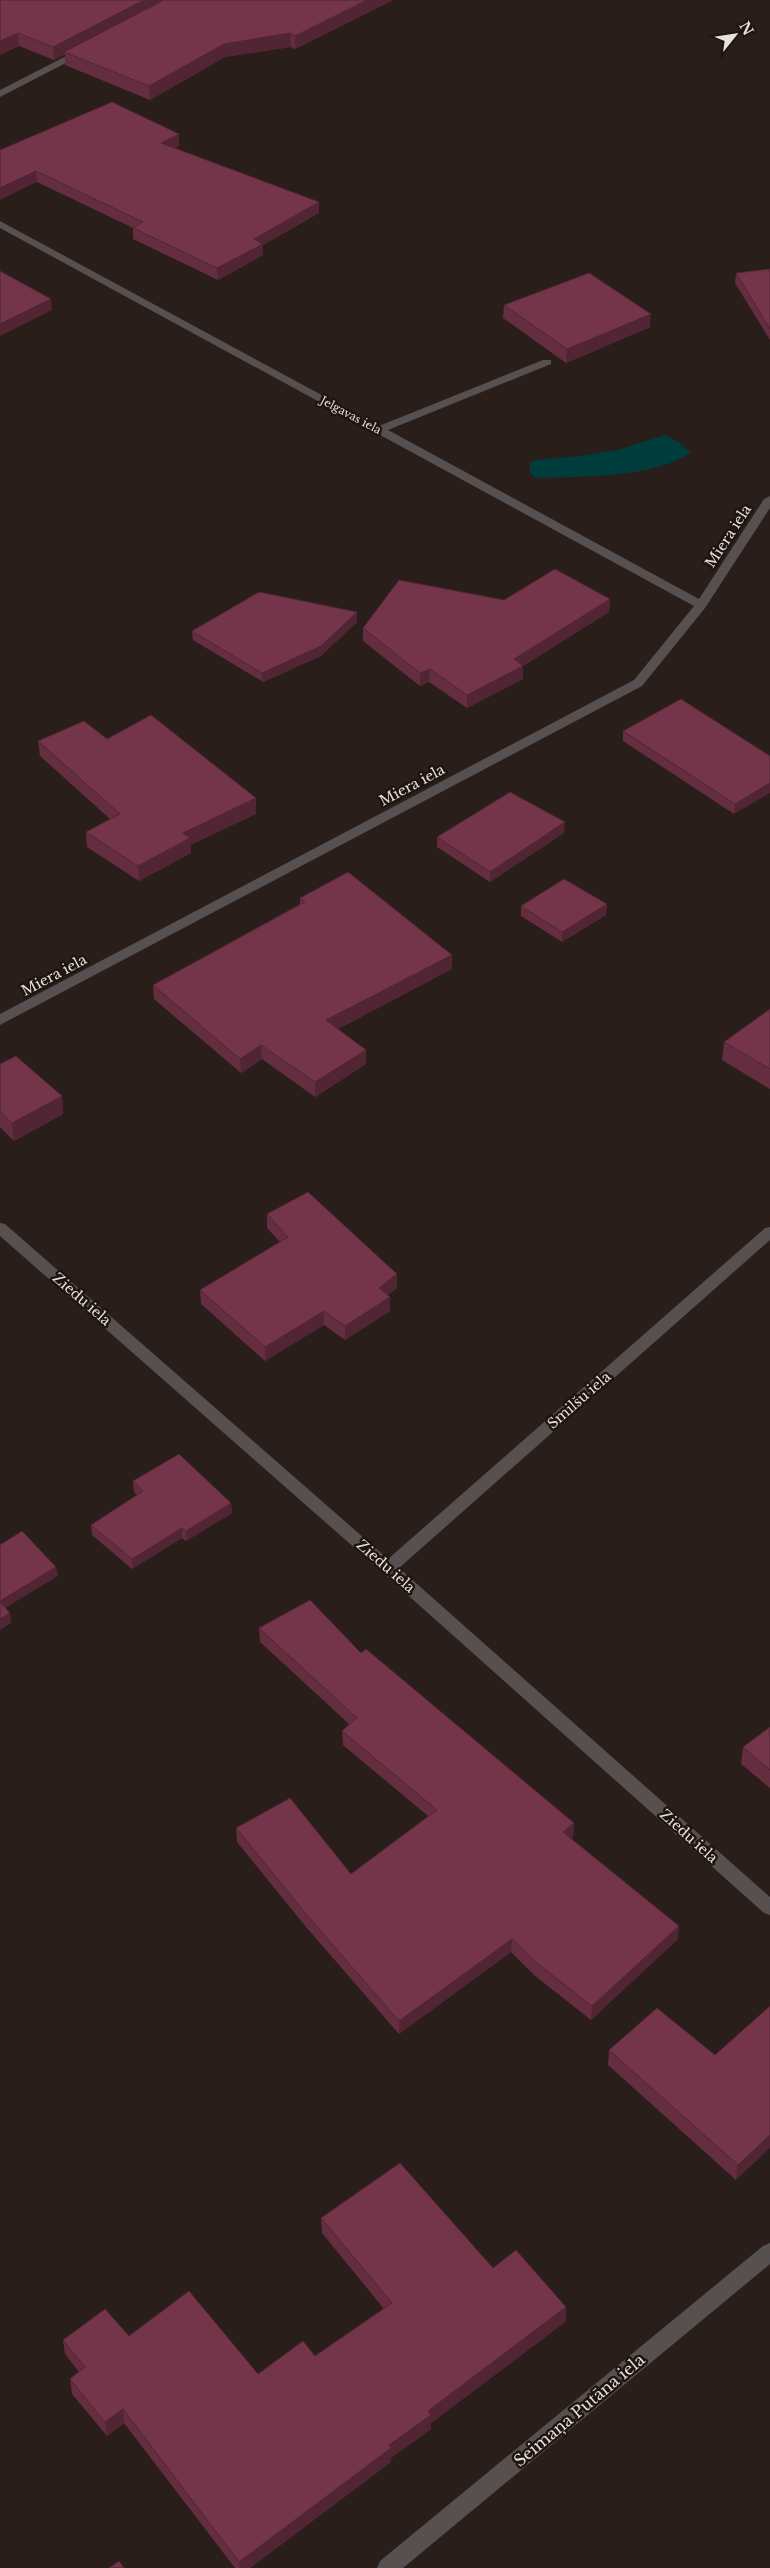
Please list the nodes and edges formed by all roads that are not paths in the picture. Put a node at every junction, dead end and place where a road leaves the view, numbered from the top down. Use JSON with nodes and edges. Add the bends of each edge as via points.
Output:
{"nodes":[{"id":1,"x":95,"y":45,"type":"edge"},
{"id":2,"x":0,"y":94,"type":"edge"},
{"id":3,"x":0,"y":224,"type":"edge"},
{"id":4,"x":547,"y":362,"type":"dead end"},
{"id":5,"x":378,"y":430,"type":"junction"},
{"id":6,"x":770,"y":499,"type":"edge"},
{"id":7,"x":701,"y":605,"type":"junction"},
{"id":8,"x":0,"y":1020,"type":"edge"},
{"id":9,"x":0,"y":1228,"type":"edge"},
{"id":10,"x":770,"y":1232,"type":"edge"},
{"id":11,"x":388,"y":1568,"type":"junction"},
{"id":12,"x":770,"y":1908,"type":"edge"},
{"id":13,"x":770,"y":2252,"type":"edge"},
{"id":14,"x":387,"y":2568,"type":"edge"}],
"edges":[{"from":1,"to":2,"type":"street"},
{"from":3,"to":5,"type":"street","name":"Jelgavas iela"},
{"from":4,"to":5,"type":"street"},
{"from":5,"to":7,"type":"street","name":"Jelgavas iela"},
{"from":6,"to":7,"type":"street","name":"Miera iela"},
{"from":7,"to":8,"type":"street","name":"Miera iela","via":[[638,683]]},
{"from":9,"to":11,"type":"street","name":"Ziedu iela"},
{"from":10,"to":11,"type":"street","name":"Smilšu iela"},
{"from":11,"to":12,"type":"street","name":"Ziedu iela"},
{"from":13,"to":14,"type":"street","name":"Seimaņa Putāna iela"}]}
